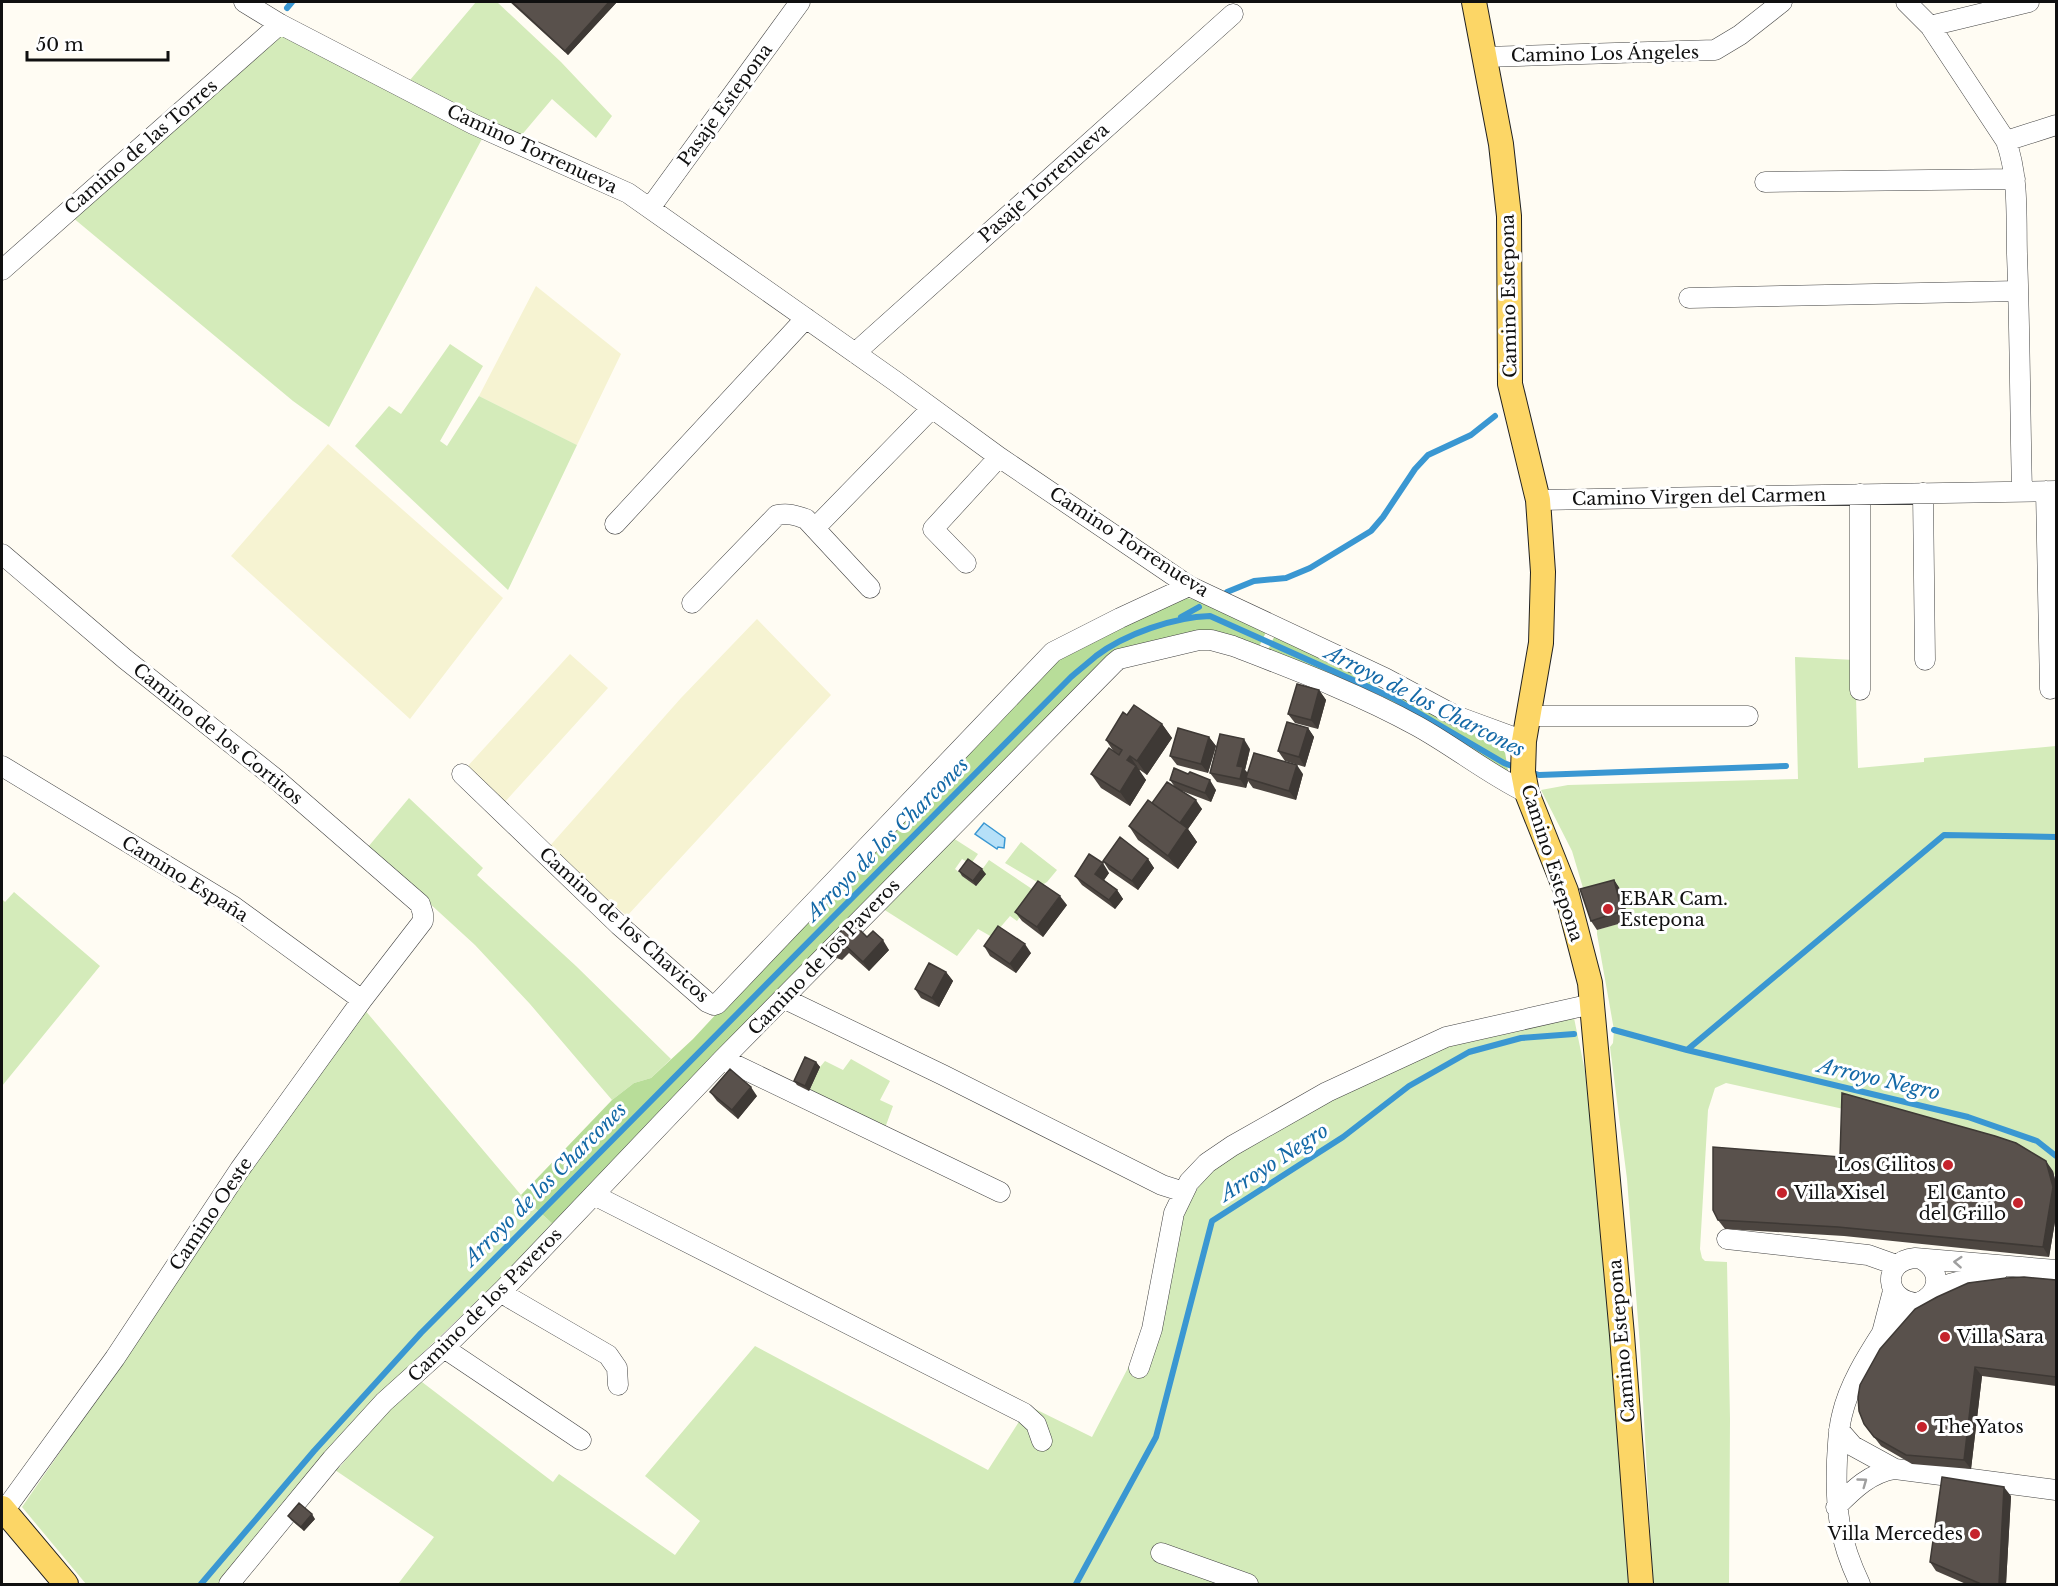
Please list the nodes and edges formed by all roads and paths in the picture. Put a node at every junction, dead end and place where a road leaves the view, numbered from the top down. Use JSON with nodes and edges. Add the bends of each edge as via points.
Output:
{"nodes":[{"id":1,"x":244,"y":2,"type":"edge"},
{"id":2,"x":800,"y":2,"type":"edge"},
{"id":3,"x":1474,"y":2,"type":"edge"},
{"id":4,"x":1782,"y":2,"type":"edge"},
{"id":5,"x":1906,"y":2,"type":"edge"},
{"id":6,"x":2029,"y":2,"type":"edge"},
{"id":7,"x":1233,"y":14,"type":"dead end"},
{"id":8,"x":279,"y":24,"type":"junction"},
{"id":9,"x":1930,"y":26,"type":"junction"},
{"id":10,"x":1496,"y":56,"type":"junction"},
{"id":11,"x":2056,"y":125,"type":"edge"},
{"id":12,"x":2006,"y":141,"type":"junction"},
{"id":13,"x":2014,"y":179,"type":"junction"},
{"id":14,"x":1765,"y":182,"type":"dead end"},
{"id":15,"x":650,"y":208,"type":"junction"},
{"id":16,"x":2,"y":270,"type":"edge"},
{"id":17,"x":2018,"y":291,"type":"junction"},
{"id":18,"x":1689,"y":298,"type":"dead end"},
{"id":19,"x":806,"y":318,"type":"junction"},
{"id":20,"x":855,"y":353,"type":"junction"},
{"id":21,"x":933,"y":408,"type":"junction"},
{"id":22,"x":999,"y":457,"type":"junction"},
{"id":23,"x":2022,"y":491,"type":"junction"},
{"id":24,"x":2051,"y":491,"type":"edge"},
{"id":25,"x":1923,"y":493,"type":"junction"},
{"id":26,"x":1860,"y":494,"type":"junction"},
{"id":27,"x":1538,"y":500,"type":"junction"},
{"id":28,"x":615,"y":524,"type":"dead end"},
{"id":29,"x":816,"y":527,"type":"junction"},
{"id":30,"x":2,"y":554,"type":"edge"},
{"id":31,"x":966,"y":563,"type":"dead end"},
{"id":32,"x":1190,"y":586,"type":"junction"},
{"id":33,"x":870,"y":588,"type":"dead end"},
{"id":34,"x":692,"y":603,"type":"dead end"},
{"id":35,"x":1266,"y":641,"type":"junction"},
{"id":36,"x":1925,"y":660,"type":"dead end"},
{"id":37,"x":2050,"y":689,"type":"dead end"},
{"id":38,"x":1860,"y":690,"type":"dead end"},
{"id":39,"x":1380,"y":691,"type":"junction"},
{"id":40,"x":1528,"y":716,"type":"junction"},
{"id":41,"x":1748,"y":716,"type":"dead end"},
{"id":42,"x":1523,"y":751,"type":"junction"},
{"id":43,"x":2,"y":766,"type":"edge"},
{"id":44,"x":462,"y":774,"type":"dead end"},
{"id":45,"x":1526,"y":789,"type":"junction"},
{"id":46,"x":423,"y":921,"type":"joint"},
{"id":47,"x":783,"y":998,"type":"junction"},
{"id":48,"x":362,"y":1000,"type":"junction"},
{"id":49,"x":1592,"y":1004,"type":"junction"},
{"id":50,"x":723,"y":1059,"type":"junction"},
{"id":51,"x":1000,"y":1192,"type":"dead end"},
{"id":52,"x":1184,"y":1192,"type":"junction"},
{"id":53,"x":594,"y":1195,"type":"junction"},
{"id":54,"x":1726,"y":1239,"type":"dead end"},
{"id":55,"x":1921,"y":1259,"type":"junction"},
{"id":56,"x":1896,"y":1266,"type":"junction"},
{"id":57,"x":2036,"y":1268,"type":"junction"},
{"id":58,"x":2056,"y":1270,"type":"edge"},
{"id":59,"x":1893,"y":1291,"type":"junction"},
{"id":60,"x":502,"y":1292,"type":"junction"},
{"id":61,"x":1924,"y":1299,"type":"junction"},
{"id":62,"x":1882,"y":1333,"type":"junction"},
{"id":63,"x":444,"y":1348,"type":"junction"},
{"id":64,"x":1139,"y":1368,"type":"dead end"},
{"id":65,"x":618,"y":1385,"type":"dead end"},
{"id":66,"x":1839,"y":1430,"type":"junction"},
{"id":67,"x":581,"y":1440,"type":"dead end"},
{"id":68,"x":1042,"y":1441,"type":"dead end"},
{"id":69,"x":1895,"y":1469,"type":"junction"},
{"id":70,"x":2056,"y":1490,"type":"edge"},
{"id":71,"x":1836,"y":1507,"type":"junction"},
{"id":72,"x":3,"y":1510,"type":"edge"},
{"id":73,"x":1161,"y":1553,"type":"dead end"},
{"id":74,"x":66,"y":1584,"type":"edge"},
{"id":75,"x":229,"y":1584,"type":"edge"},
{"id":76,"x":1248,"y":1584,"type":"edge"},
{"id":77,"x":1641,"y":1584,"type":"edge"},
{"id":78,"x":1860,"y":1584,"type":"edge"}],
"edges":[{"from":1,"to":8,"type":"street","name":"Camino Torrenueva"},
{"from":2,"to":15,"type":"street","name":"Pasaje Estepona"},
{"from":3,"to":10,"type":"main road","name":"Camino Estepona"},
{"from":4,"to":10,"type":"street","name":"Camino Los Ángeles","via":[[1715,50]]},
{"from":5,"to":9,"type":"street"},
{"from":6,"to":9,"type":"street"},
{"from":7,"to":20,"type":"street","name":"Pasaje Torrenueva"},
{"from":8,"to":15,"type":"street","name":"Camino Torrenueva","via":[[473,124],[628,193]]},
{"from":8,"to":16,"type":"street","name":"Camino de las Torres"},
{"from":9,"to":12,"type":"street"},
{"from":10,"to":27,"type":"main road","name":"Camino Estepona","via":[[1509,216],[1510,384]]},
{"from":11,"to":12,"type":"street"},
{"from":12,"to":13,"type":"street"},
{"from":13,"to":14,"type":"street"},
{"from":13,"to":17,"type":"street"},
{"from":15,"to":19,"type":"street","name":"Camino Torrenueva"},
{"from":17,"to":18,"type":"street"},
{"from":17,"to":23,"type":"street"},
{"from":19,"to":20,"type":"street","name":"Camino Torrenueva"},
{"from":19,"to":28,"type":"street"},
{"from":20,"to":21,"type":"street","name":"Camino Torrenueva"},
{"from":21,"to":22,"type":"street","name":"Camino Torrenueva"},
{"from":21,"to":29,"type":"street"},
{"from":22,"to":31,"type":"street","via":[[933,529]]},
{"from":22,"to":32,"type":"street","name":"Camino Torrenueva"},
{"from":23,"to":24,"type":"street","name":"Camino Virgen del Carmen"},
{"from":23,"to":25,"type":"street","name":"Camino Virgen del Carmen"},
{"from":24,"to":37,"type":"street","name":"Camino Virgen del Carmen"},
{"from":25,"to":26,"type":"street","name":"Camino Virgen del Carmen"},
{"from":25,"to":36,"type":"street"},
{"from":26,"to":27,"type":"street","name":"Camino Virgen del Carmen"},
{"from":26,"to":38,"type":"street"},
{"from":27,"to":40,"type":"main road","name":"Camino Estepona","via":[[1543,572],[1540,643]]},
{"from":29,"to":33,"type":"street"},
{"from":29,"to":34,"type":"street","via":[[792,514],[777,515]]},
{"from":30,"to":46,"type":"street","name":"Camino de los Cortitos","via":[[402,888],[420,904]]},
{"from":32,"to":35,"type":"street","name":"Camino Torrenueva"},
{"from":32,"to":44,"type":"street","name":"Camino de los Chavicos","via":[[1053,652],[714,1005],[620,925]]},
{"from":35,"to":39,"type":"street","name":"Camino Torrenueva"},
{"from":35,"to":39,"type":"street","name":"Camino de los Paveros"},
{"from":35,"to":47,"type":"street","name":"Camino de los Paveros","via":[[1233,646],[1207,640],[1114,663]]},
{"from":39,"to":42,"type":"street","name":"Camino Torrenueva","via":[[1456,716]]},
{"from":39,"to":45,"type":"street","name":"Camino de los Paveros","via":[[1501,780]]},
{"from":40,"to":41,"type":"street"},
{"from":40,"to":42,"type":"main road","name":"Camino Estepona"},
{"from":42,"to":45,"type":"main road","name":"Camino Estepona"},
{"from":43,"to":48,"type":"street","name":"Camino España","via":[[232,906]]},
{"from":45,"to":49,"type":"main road","name":"Camino Estepona","via":[[1566,891]]},
{"from":46,"to":48,"type":"street","name":"Camino Oeste"},
{"from":47,"to":50,"type":"street","name":"Camino de los Paveros"},
{"from":47,"to":52,"type":"street","via":[[1162,1185]]},
{"from":48,"to":72,"type":"street","name":"Camino Oeste","via":[[240,1169],[115,1358]]},
{"from":49,"to":52,"type":"street","via":[[1446,1037],[1379,1067],[1232,1146],[1194,1175]]},
{"from":49,"to":77,"type":"main road","name":"Camino Estepona"},
{"from":50,"to":51,"type":"street"},
{"from":50,"to":53,"type":"street","name":"Camino de los Paveros"},
{"from":52,"to":64,"type":"street","via":[[1174,1214],[1152,1329]]},
{"from":53,"to":60,"type":"street","name":"Camino de los Paveros"},
{"from":53,"to":68,"type":"street","via":[[1024,1413],[1036,1424]]},
{"from":54,"to":56,"type":"street","via":[[1868,1255]]},
{"from":55,"to":56,"type":"street","via":[[1908,1258]]},
{"from":57,"to":55,"type":"street","one_way":true},
{"from":55,"to":61,"type":"street","via":[[1935,1275],[1934,1289]]},
{"from":56,"to":59,"type":"street","via":[[1891,1278]]},
{"from":57,"to":58,"type":"street"},
{"from":57,"to":61,"type":"street","via":[[1967,1278]]},
{"from":59,"to":61,"type":"street","via":[[1902,1300]]},
{"from":59,"to":62,"type":"street"},
{"from":60,"to":63,"type":"street","name":"Camino de los Paveros"},
{"from":60,"to":65,"type":"street","via":[[608,1355],[617,1368]]},
{"from":61,"to":62,"type":"street","via":[[1899,1313]]},
{"from":62,"to":66,"type":"street","via":[[1857,1375]]},
{"from":63,"to":67,"type":"street"},
{"from":63,"to":75,"type":"street","name":"Camino de los Paveros","via":[[357,1430]]},
{"from":66,"to":69,"type":"street","via":[[1853,1446]]},
{"from":66,"to":71,"type":"street"},
{"from":69,"to":70,"type":"street"},
{"from":71,"to":69,"type":"street","one_way":true,"via":[[1860,1484],[1882,1471]]},
{"from":71,"to":78,"type":"street","via":[[1849,1562]]},
{"from":72,"to":74,"type":"main road"},
{"from":73,"to":76,"type":"street"}]}
